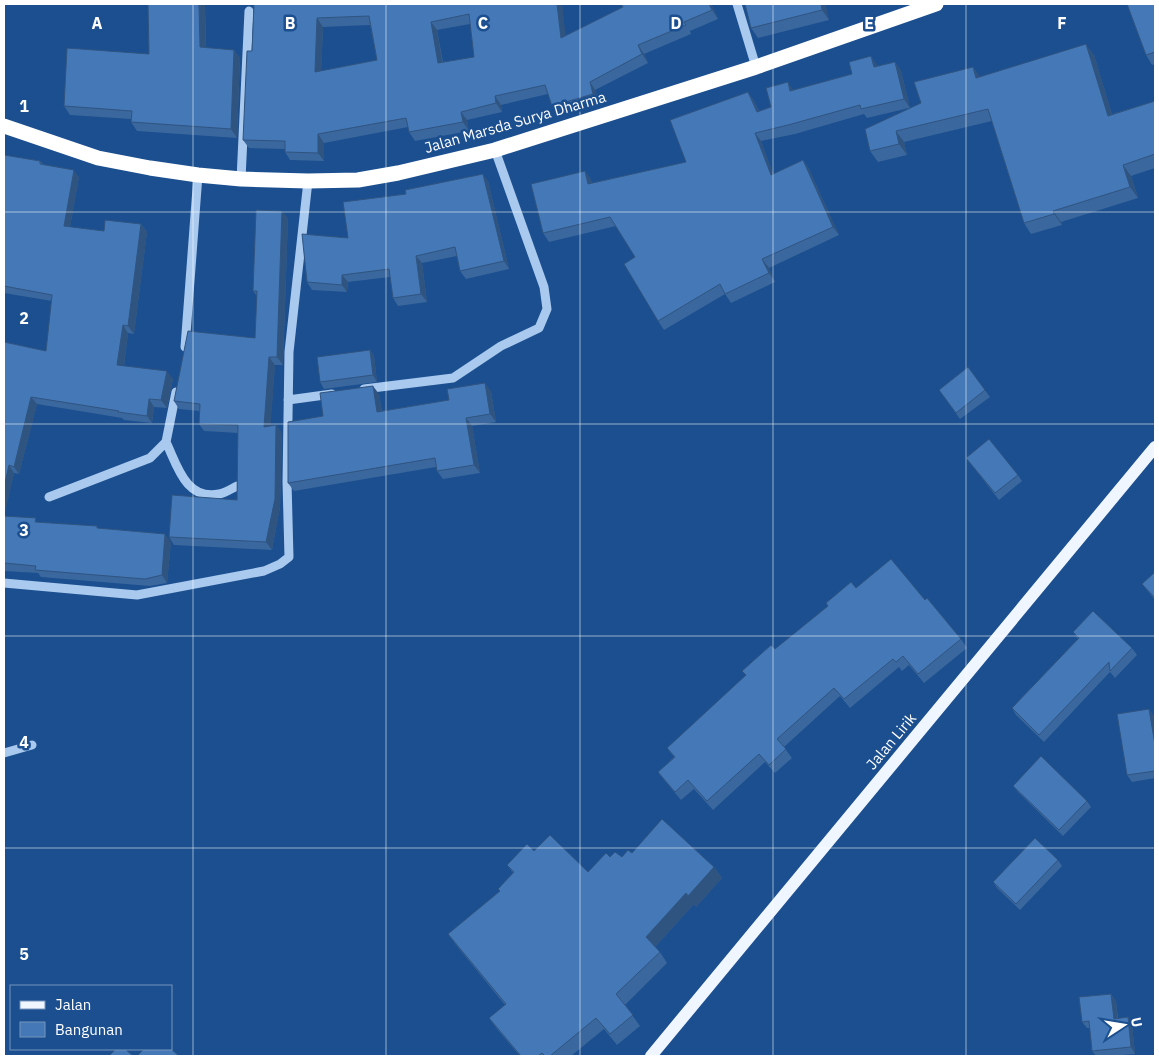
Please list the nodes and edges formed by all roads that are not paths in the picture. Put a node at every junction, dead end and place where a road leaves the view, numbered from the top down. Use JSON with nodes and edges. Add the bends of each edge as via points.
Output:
{"nodes":[{"id":1,"x":737,"y":4,"type":"edge"},
{"id":2,"x":936,"y":4,"type":"edge"},
{"id":3,"x":249,"y":11,"type":"dead end"},
{"id":4,"x":756,"y":67,"type":"junction"},
{"id":5,"x":4,"y":126,"type":"edge"},
{"id":6,"x":495,"y":150,"type":"junction"},
{"id":7,"x":198,"y":175,"type":"junction"},
{"id":8,"x":241,"y":179,"type":"junction"},
{"id":9,"x":308,"y":181,"type":"junction"},
{"id":10,"x":183,"y":359,"type":"edge"},
{"id":11,"x":177,"y":387,"type":"edge"},
{"id":12,"x":356,"y":391,"type":"edge"},
{"id":13,"x":337,"y":393,"type":"edge"},
{"id":14,"x":288,"y":400,"type":"junction"},
{"id":15,"x":166,"y":442,"type":"junction"},
{"id":16,"x":1155,"y":447,"type":"edge"},
{"id":17,"x":237,"y":486,"type":"edge"},
{"id":18,"x":49,"y":497,"type":"dead end"},
{"id":19,"x":4,"y":583,"type":"edge"},
{"id":20,"x":32,"y":745,"type":"dead end"},
{"id":21,"x":4,"y":753,"type":"edge"},
{"id":22,"x":652,"y":1056,"type":"edge"}],
"edges":[{"from":1,"to":4,"type":"street"},
{"from":2,"to":4,"type":"highway","name":"Jalan Marsda Surya Dharma"},
{"from":3,"to":8,"type":"street"},
{"from":4,"to":6,"type":"highway","name":"Jalan Marsda Surya Dharma"},
{"from":5,"to":7,"type":"highway","name":"Jalan Marsda Surya Dharma","via":[[98,158]]},
{"from":6,"to":9,"type":"highway","name":"Jalan Marsda Surya Dharma","via":[[358,180]]},
{"from":6,"to":12,"type":"street","via":[[544,287],[547,309],[539,328],[501,346],[453,378]]},
{"from":7,"to":8,"type":"highway","name":"Jalan Marsda Surya Dharma"},
{"from":7,"to":10,"type":"street","via":[[187,341]]},
{"from":8,"to":9,"type":"highway","name":"Jalan Marsda Surya Dharma"},
{"from":9,"to":14,"type":"street","via":[[289,352]]},
{"from":11,"to":15,"type":"street"},
{"from":13,"to":14,"type":"street"},
{"from":14,"to":19,"type":"street","via":[[289,557],[280,564],[264,571],[137,595]]},
{"from":15,"to":17,"type":"street","via":[[184,482],[201,494],[219,494]]},
{"from":15,"to":18,"type":"street","via":[[150,458]]},
{"from":16,"to":22,"type":"main road","name":"Jalan Lirik"},
{"from":20,"to":21,"type":"street"}]}
